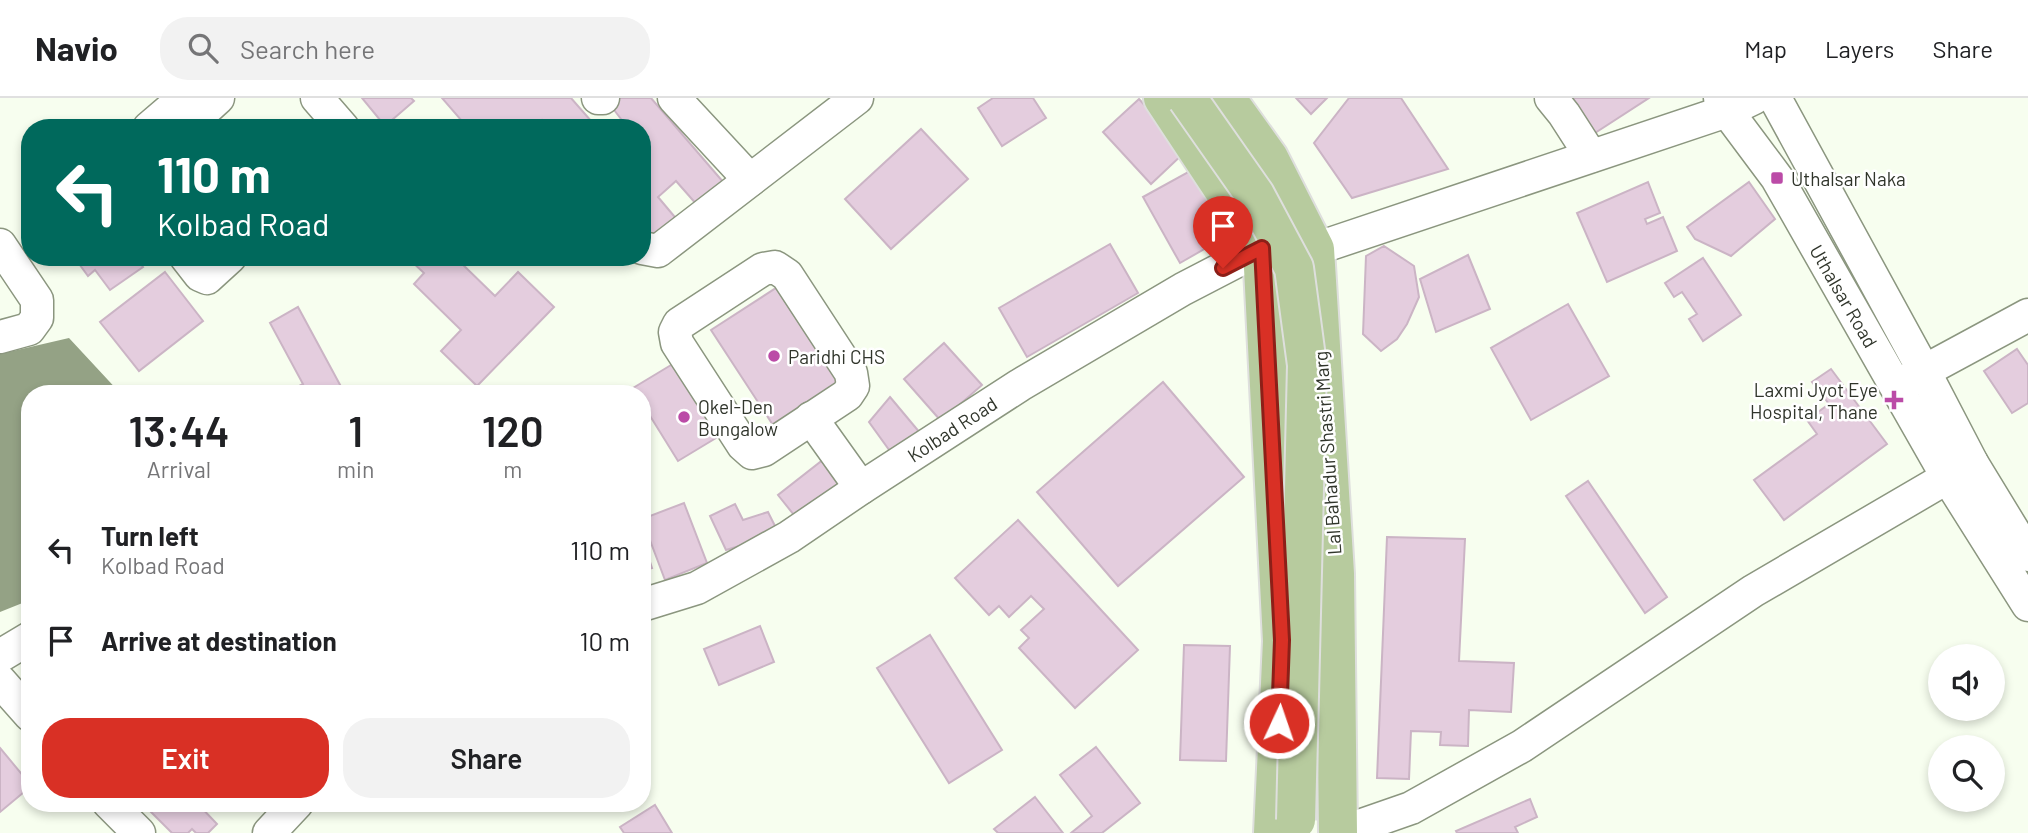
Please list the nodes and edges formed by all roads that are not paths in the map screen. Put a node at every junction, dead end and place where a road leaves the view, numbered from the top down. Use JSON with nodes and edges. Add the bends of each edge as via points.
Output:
{"nodes":[{"id":1,"x":184,"y":98,"type":"edge"},
{"id":2,"x":218,"y":98,"type":"edge"},
{"id":3,"x":317,"y":98,"type":"edge"},
{"id":4,"x":674,"y":98,"type":"edge"},
{"id":5,"x":1163,"y":98,"type":"edge"},
{"id":6,"x":1187,"y":98,"type":"edge"},
{"id":7,"x":1226,"y":98,"type":"edge"},
{"id":8,"x":1552,"y":98,"type":"edge"},
{"id":9,"x":1775,"y":98,"type":"edge"},
{"id":10,"x":851,"y":100,"type":"edge"},
{"id":11,"x":1734,"y":102,"type":"edge"},
{"id":12,"x":160,"y":119,"type":"edge"},
{"id":13,"x":195,"y":119,"type":"edge"},
{"id":14,"x":335,"y":119,"type":"edge"},
{"id":15,"x":1591,"y":156,"type":"junction"},
{"id":16,"x":750,"y":180,"type":"junction"},
{"id":17,"x":0,"y":245,"type":"edge"},
{"id":18,"x":1262,"y":248,"type":"junction"},
{"id":19,"x":1314,"y":248,"type":"junction"},
{"id":20,"x":651,"y":250,"type":"edge"},
{"id":21,"x":193,"y":266,"type":"edge"},
{"id":22,"x":220,"y":266,"type":"edge"},
{"id":23,"x":2028,"y":315,"type":"edge"},
{"id":24,"x":0,"y":337,"type":"edge"},
{"id":25,"x":1924,"y":371,"type":"junction"},
{"id":26,"x":1896,"y":387,"type":"junction"},
{"id":27,"x":811,"y":418,"type":"junction"},
{"id":28,"x":1960,"y":470,"type":"junction"},
{"id":29,"x":861,"y":488,"type":"junction"},
{"id":30,"x":2021,"y":561,"type":"edge"},
{"id":31,"x":651,"y":602,"type":"edge"},
{"id":32,"x":2028,"y":605,"type":"edge"},
{"id":33,"x":21,"y":643,"type":"edge"},
{"id":34,"x":0,"y":656,"type":"edge"},
{"id":35,"x":0,"y":681,"type":"edge"},
{"id":36,"x":21,"y":705,"type":"edge"},
{"id":37,"x":118,"y":812,"type":"edge"},
{"id":38,"x":289,"y":812,"type":"edge"},
{"id":39,"x":1288,"y":829,"type":"edge"},
{"id":40,"x":139,"y":833,"type":"edge"},
{"id":41,"x":270,"y":833,"type":"edge"},
{"id":42,"x":1339,"y":833,"type":"edge"}],
"edges":[{"from":1,"to":12,"type":"street"},
{"from":2,"to":13,"type":"street"},
{"from":3,"to":14,"type":"street"},
{"from":4,"to":16,"type":"street"},
{"from":5,"to":18,"type":"main road"},
{"from":6,"to":39,"type":"main road","bridge":true,"via":[[1255,195],[1294,268],[1307,365]]},
{"from":7,"to":19,"type":"main road","name":"Lal Bahadur Shastri Marg","via":[[1269,158]]},
{"from":8,"to":15,"type":"street"},
{"from":9,"to":25,"type":"street"},
{"from":10,"to":16,"type":"street"},
{"from":11,"to":15,"type":"street"},
{"from":11,"to":26,"type":"street","name":"Uthalsar Road"},
{"from":15,"to":19,"type":"street"},
{"from":16,"to":20,"type":"street","via":[[658,251]]},
{"from":17,"to":24,"type":"street","via":[[37,300],[37,318],[29,329]]},
{"from":18,"to":19,"type":"street"},
{"from":18,"to":29,"type":"street","name":"Kolbad Road","via":[[1020,385]]},
{"from":18,"to":39,"type":"main road"},
{"from":19,"to":42,"type":"main road","name":"Lal Bahadur Shastri Marg","via":[[1335,574]]},
{"from":21,"to":22,"type":"street","via":[[207,278]]},
{"from":23,"to":25,"type":"street"},
{"from":25,"to":26,"type":"street"},
{"from":25,"to":28,"type":"street"},
{"from":26,"to":28,"type":"street","name":"Uthalsar Road"},
{"from":27,"to":27,"type":"street","via":[[764,450],[752,453],[677,343],[679,324],[763,270],[775,267],[787,275],[851,373],[853,386],[847,395]]},
{"from":27,"to":29,"type":"street"},
{"from":28,"to":30,"type":"street","name":"Uthalsar Road"},
{"from":28,"to":42,"type":"street","via":[[1753,591],[1522,746],[1411,808]]},
{"from":29,"to":31,"type":"street","name":"Kolbad Road","via":[[789,537],[697,589]]},
{"from":30,"to":32,"type":"street","name":"Uthalsar Road"},
{"from":33,"to":34,"type":"street"},
{"from":35,"to":36,"type":"street"},
{"from":37,"to":40,"type":"street"},
{"from":38,"to":41,"type":"street"}]}
